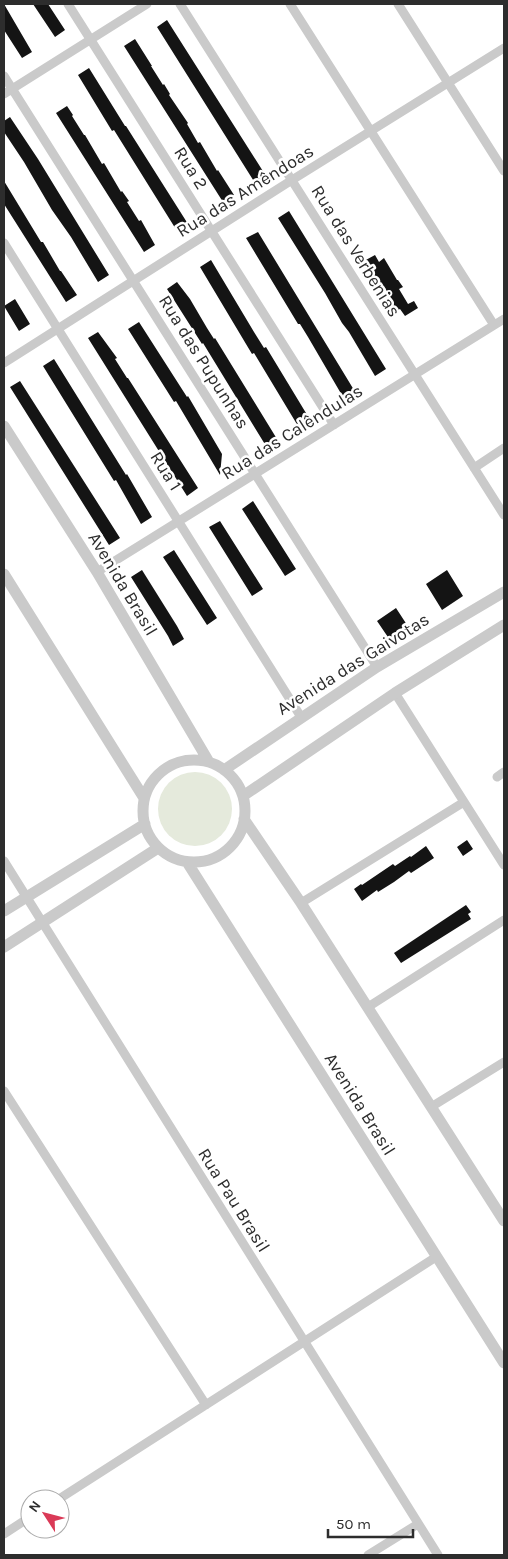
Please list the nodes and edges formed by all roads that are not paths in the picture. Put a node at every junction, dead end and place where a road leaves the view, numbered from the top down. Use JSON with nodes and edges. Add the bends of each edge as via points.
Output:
{"nodes":[{"id":1,"x":68,"y":4,"type":"edge"},
{"id":2,"x":147,"y":4,"type":"edge"},
{"id":3,"x":180,"y":4,"type":"edge"},
{"id":4,"x":290,"y":4,"type":"edge"},
{"id":5,"x":398,"y":4,"type":"edge"},
{"id":6,"x":91,"y":39,"type":"junction"},
{"id":7,"x":504,"y":48,"type":"edge"},
{"id":8,"x":4,"y":76,"type":"edge"},
{"id":9,"x":448,"y":83,"type":"junction"},
{"id":10,"x":8,"y":91,"type":"edge"},
{"id":11,"x":371,"y":131,"type":"junction"},
{"id":12,"x":504,"y":171,"type":"edge"},
{"id":13,"x":292,"y":180,"type":"junction"},
{"id":14,"x":212,"y":231,"type":"junction"},
{"id":15,"x":4,"y":243,"type":"edge"},
{"id":16,"x":133,"y":281,"type":"junction"},
{"id":17,"x":504,"y":319,"type":"edge"},
{"id":18,"x":494,"y":325,"type":"junction"},
{"id":19,"x":57,"y":329,"type":"junction"},
{"id":20,"x":4,"y":363,"type":"edge"},
{"id":21,"x":415,"y":375,"type":"junction"},
{"id":22,"x":334,"y":425,"type":"junction"},
{"id":23,"x":4,"y":426,"type":"edge"},
{"id":24,"x":504,"y":448,"type":"edge"},
{"id":25,"x":474,"y":468,"type":"junction"},
{"id":26,"x":256,"y":474,"type":"junction"},
{"id":27,"x":504,"y":515,"type":"edge"},
{"id":28,"x":178,"y":521,"type":"junction"},
{"id":29,"x":96,"y":572,"type":"junction"},
{"id":30,"x":4,"y":574,"type":"edge"},
{"id":31,"x":504,"y":592,"type":"edge"},
{"id":32,"x":504,"y":625,"type":"edge"},
{"id":33,"x":377,"y":667,"type":"junction"},
{"id":34,"x":395,"y":693,"type":"junction"},
{"id":35,"x":301,"y":717,"type":"junction"},
{"id":36,"x":209,"y":762,"type":"junction"},
{"id":37,"x":224,"y":770,"type":"junction"},
{"id":38,"x":242,"y":796,"type":"junction"},
{"id":39,"x":144,"y":798,"type":"junction"},
{"id":40,"x":464,"y":802,"type":"junction"},
{"id":41,"x":244,"y":819,"type":"junction"},
{"id":42,"x":145,"y":824,"type":"junction"},
{"id":43,"x":158,"y":848,"type":"junction"},
{"id":44,"x":4,"y":862,"type":"edge"},
{"id":45,"x":187,"y":862,"type":"junction"},
{"id":46,"x":504,"y":865,"type":"edge"},
{"id":47,"x":26,"y":896,"type":"junction"},
{"id":48,"x":301,"y":902,"type":"junction"},
{"id":49,"x":4,"y":911,"type":"edge"},
{"id":50,"x":504,"y":920,"type":"edge"},
{"id":51,"x":41,"y":923,"type":"junction"},
{"id":52,"x":4,"y":947,"type":"edge"},
{"id":53,"x":368,"y":1006,"type":"junction"},
{"id":54,"x":504,"y":1062,"type":"edge"},
{"id":55,"x":4,"y":1091,"type":"edge"},
{"id":56,"x":432,"y":1107,"type":"junction"},
{"id":57,"x":503,"y":1217,"type":"edge"},
{"id":58,"x":436,"y":1257,"type":"junction"},
{"id":59,"x":304,"y":1342,"type":"junction"},
{"id":60,"x":504,"y":1363,"type":"edge"},
{"id":61,"x":206,"y":1404,"type":"junction"},
{"id":62,"x":70,"y":1491,"type":"edge"},
{"id":63,"x":20,"y":1524,"type":"edge"},
{"id":64,"x":418,"y":1524,"type":"junction"},
{"id":65,"x":4,"y":1534,"type":"edge"},
{"id":66,"x":368,"y":1555,"type":"edge"},
{"id":67,"x":438,"y":1555,"type":"edge"}],
"edges":[{"from":1,"to":6,"type":"street","name":"Rua 2"},
{"from":2,"to":6,"type":"street"},
{"from":3,"to":13,"type":"street","name":"Rua das Verbenias"},
{"from":4,"to":11,"type":"street"},
{"from":5,"to":9,"type":"street"},
{"from":6,"to":10,"type":"street"},
{"from":6,"to":14,"type":"street","name":"Rua 2"},
{"from":7,"to":9,"type":"street","name":"Rua das Amêndoas"},
{"from":8,"to":10,"type":"street","name":"Rua das Pupunhas"},
{"from":9,"to":11,"type":"street","name":"Rua das Amêndoas"},
{"from":9,"to":12,"type":"street"},
{"from":10,"to":16,"type":"street","name":"Rua das Pupunhas"},
{"from":11,"to":13,"type":"street","name":"Rua das Amêndoas"},
{"from":11,"to":18,"type":"street"},
{"from":13,"to":14,"type":"street","name":"Rua das Amêndoas"},
{"from":13,"to":21,"type":"street","name":"Rua das Verbenias"},
{"from":14,"to":16,"type":"street","name":"Rua das Amêndoas"},
{"from":14,"to":22,"type":"street","name":"Rua 2"},
{"from":15,"to":19,"type":"street","name":"Rua 1"},
{"from":16,"to":19,"type":"street","name":"Rua das Amêndoas"},
{"from":16,"to":26,"type":"street","name":"Rua das Pupunhas"},
{"from":17,"to":18,"type":"street","name":"Rua das Calêndulas"},
{"from":18,"to":21,"type":"street","name":"Rua das Calêndulas"},
{"from":19,"to":20,"type":"street","name":"Rua das Amêndoas"},
{"from":19,"to":28,"type":"street","name":"Rua 1"},
{"from":21,"to":22,"type":"street","name":"Rua das Calêndulas"},
{"from":21,"to":25,"type":"street","name":"Rua das Verbenias"},
{"from":22,"to":26,"type":"street","name":"Rua das Calêndulas"},
{"from":23,"to":29,"type":"street","name":"Avenida Brasil"},
{"from":24,"to":25,"type":"street"},
{"from":25,"to":27,"type":"street","name":"Rua das Verbenias"},
{"from":26,"to":28,"type":"street","name":"Rua das Calêndulas"},
{"from":26,"to":33,"type":"street","name":"Rua das Pupunhas"},
{"from":28,"to":29,"type":"street","name":"Rua das Calêndulas"},
{"from":28,"to":35,"type":"street","name":"Rua 1"},
{"from":29,"to":36,"type":"street","name":"Avenida Brasil"},
{"from":30,"to":39,"type":"street"},
{"from":31,"to":33,"type":"street","name":"Avenida das Gaivotas"},
{"from":32,"to":34,"type":"street"},
{"from":33,"to":35,"type":"street","name":"Avenida das Gaivotas"},
{"from":34,"to":38,"type":"street"},
{"from":34,"to":40,"type":"street"},
{"from":35,"to":37,"type":"street","name":"Avenida das Gaivotas"},
{"from":36,"to":37,"type":"street"},
{"from":36,"to":39,"type":"street","via":[[177,763],[162,771]]},
{"from":37,"to":38,"type":"street","via":[[235,781]]},
{"from":38,"to":41,"type":"street"},
{"from":39,"to":42,"type":"street"},
{"from":40,"to":46,"type":"street"},
{"from":40,"to":48,"type":"street"},
{"from":41,"to":45,"type":"street","via":[[233,844],[220,855],[204,861]]},
{"from":41,"to":48,"type":"street"},
{"from":42,"to":43,"type":"street"},
{"from":42,"to":47,"type":"street"},
{"from":43,"to":45,"type":"street","via":[[170,857]]},
{"from":43,"to":51,"type":"street"},
{"from":44,"to":47,"type":"street","name":"Rua Pau Brasil"},
{"from":45,"to":58,"type":"street","name":"Avenida Brasil"},
{"from":47,"to":49,"type":"street"},
{"from":47,"to":51,"type":"street","name":"Rua Pau Brasil"},
{"from":48,"to":53,"type":"street"},
{"from":50,"to":53,"type":"street"},
{"from":51,"to":52,"type":"street"},
{"from":51,"to":59,"type":"street","name":"Rua Pau Brasil"},
{"from":53,"to":56,"type":"street"},
{"from":54,"to":56,"type":"street"},
{"from":55,"to":61,"type":"street"},
{"from":56,"to":57,"type":"street"},
{"from":58,"to":59,"type":"street"},
{"from":58,"to":60,"type":"street","name":"Avenida Brasil"},
{"from":59,"to":61,"type":"street"},
{"from":59,"to":64,"type":"street","name":"Rua Pau Brasil"},
{"from":61,"to":62,"type":"street"},
{"from":63,"to":65,"type":"street"},
{"from":64,"to":66,"type":"street"},
{"from":64,"to":67,"type":"street","name":"Rua Pau Brasil"}]}
